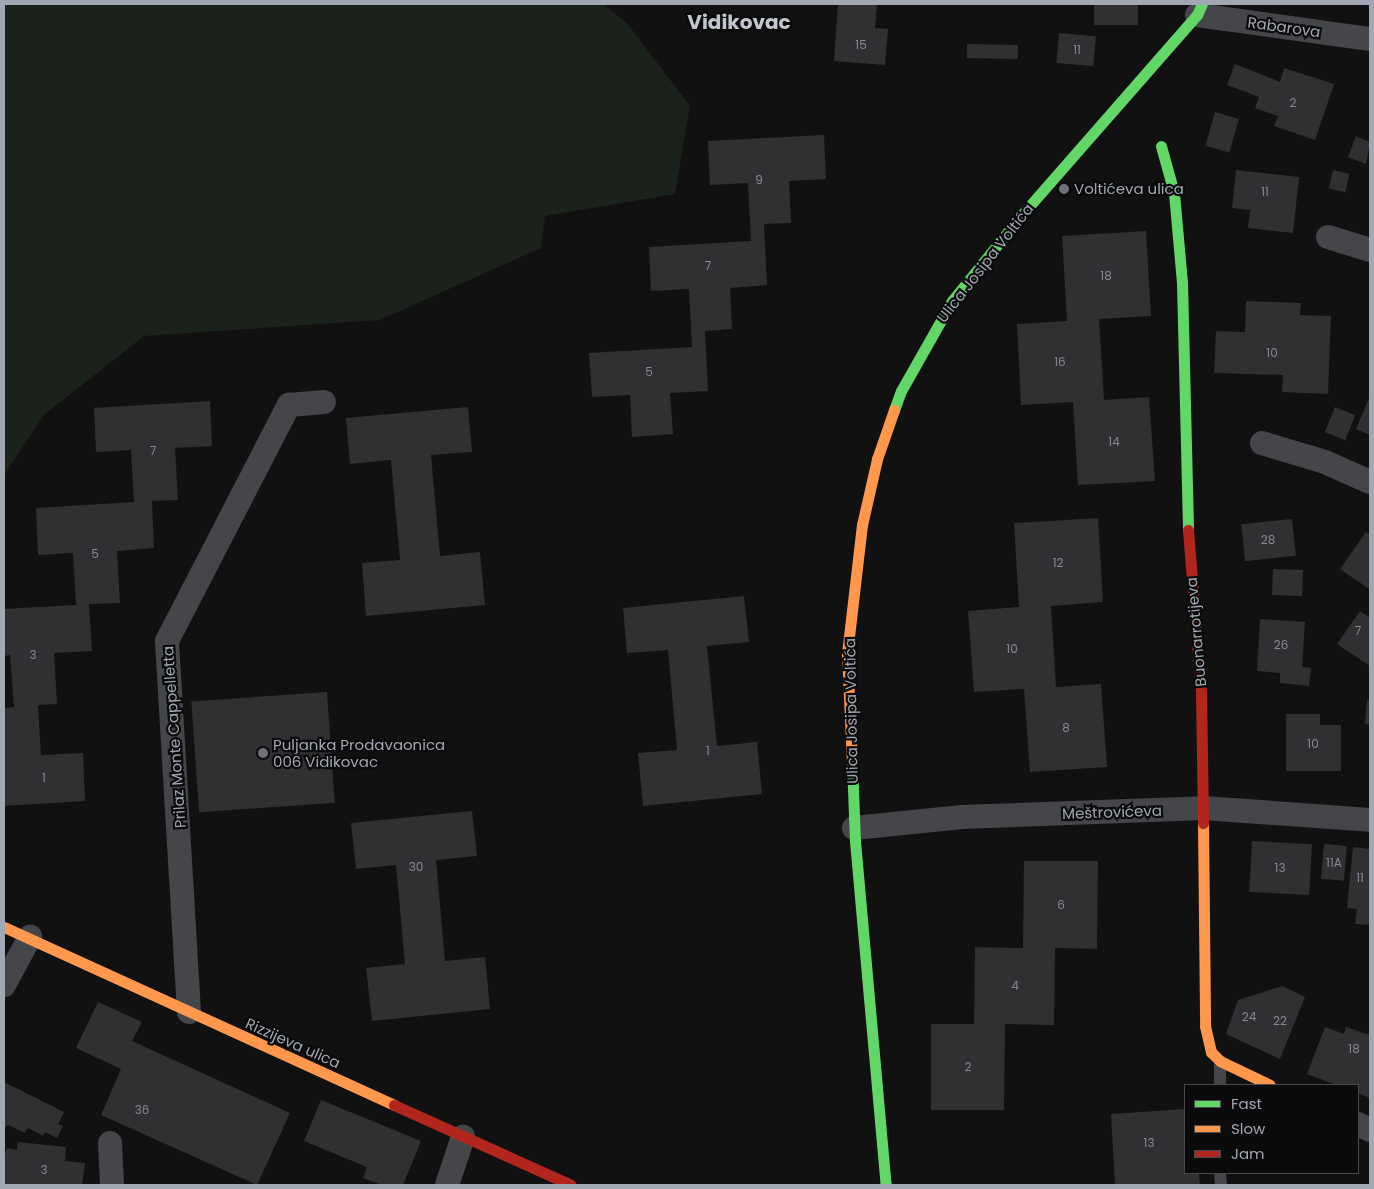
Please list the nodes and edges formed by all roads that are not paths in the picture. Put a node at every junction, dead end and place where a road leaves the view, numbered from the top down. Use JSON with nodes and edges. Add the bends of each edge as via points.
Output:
{"nodes":[{"id":1,"x":1200,"y":9,"type":"edge"},
{"id":2,"x":1370,"y":39,"type":"edge"},
{"id":3,"x":1161,"y":146,"type":"dead end"},
{"id":4,"x":1328,"y":237,"type":"dead end"},
{"id":5,"x":1370,"y":250,"type":"edge"},
{"id":6,"x":324,"y":402,"type":"dead end"},
{"id":7,"x":1262,"y":443,"type":"dead end"},
{"id":8,"x":1370,"y":482,"type":"edge"},
{"id":9,"x":1204,"y":808,"type":"junction"},
{"id":10,"x":1370,"y":820,"type":"edge"},
{"id":11,"x":854,"y":828,"type":"junction"},
{"id":12,"x":4,"y":927,"type":"edge"},
{"id":13,"x":30,"y":937,"type":"junction"},
{"id":14,"x":4,"y":985,"type":"edge"},
{"id":15,"x":189,"y":1012,"type":"junction"},
{"id":16,"x":1220,"y":1060,"type":"junction"},
{"id":17,"x":1220,"y":1084,"type":"edge"},
{"id":18,"x":1268,"y":1084,"type":"edge"},
{"id":19,"x":463,"y":1137,"type":"junction"},
{"id":20,"x":110,"y":1143,"type":"dead end"},
{"id":21,"x":890,"y":1179,"type":"edge"},
{"id":22,"x":112,"y":1185,"type":"edge"},
{"id":23,"x":447,"y":1185,"type":"edge"},
{"id":24,"x":570,"y":1185,"type":"edge"}],
"edges":[{"from":1,"to":2,"type":"street","name":"Rabarova"},
{"from":1,"to":11,"type":"street","name":"Ulica Josipa Voltića","via":[[1019,218],[952,301],[901,391],[877,459],[852,592],[847,654]]},
{"from":3,"to":9,"type":"street","name":"Buonarrotijeva","via":[[1174,193],[1182,282],[1189,558],[1201,692]]},
{"from":4,"to":5,"type":"street"},
{"from":6,"to":15,"type":"street","name":"Prilaz Monte Cappelletta","via":[[289,405],[167,641]]},
{"from":7,"to":8,"type":"street","via":[[1325,462]]},
{"from":9,"to":10,"type":"street","name":"Meštrovićeva"},
{"from":9,"to":11,"type":"street","name":"Meštrovićeva","via":[[962,817]]},
{"from":9,"to":16,"type":"street","name":"Buonarrotijeva","via":[[1205,1026],[1211,1052]]},
{"from":11,"to":21,"type":"street","name":"Ulica Josipa Voltića","via":[[880,1133]]},
{"from":12,"to":13,"type":"street","name":"Rizzijeva ulica"},
{"from":13,"to":14,"type":"street"},
{"from":13,"to":15,"type":"street","name":"Rizzijeva ulica"},
{"from":15,"to":19,"type":"street","name":"Rizzijeva ulica"},
{"from":16,"to":17,"type":"lane"},
{"from":16,"to":18,"type":"street"},
{"from":19,"to":23,"type":"street"},
{"from":19,"to":24,"type":"street","name":"Rizzijeva ulica"},
{"from":20,"to":22,"type":"street"}]}
